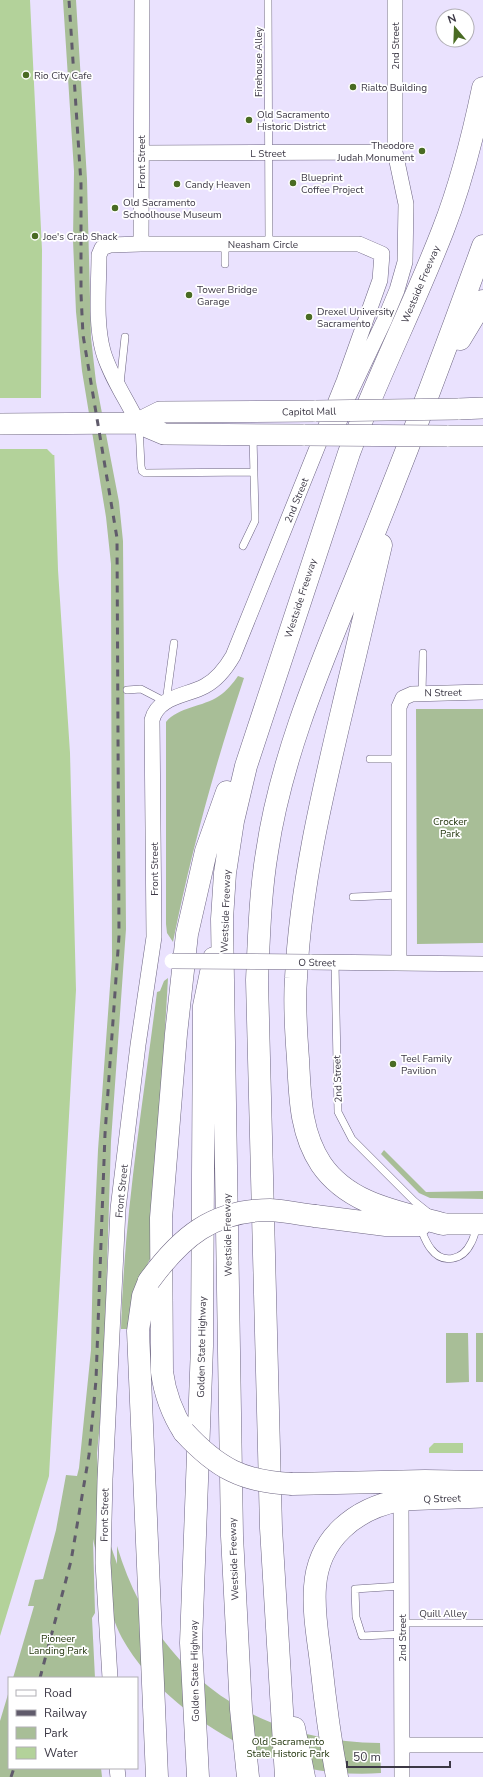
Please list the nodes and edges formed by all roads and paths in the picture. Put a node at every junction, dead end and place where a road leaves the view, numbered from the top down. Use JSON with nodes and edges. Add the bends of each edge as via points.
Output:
{"nodes":[{"id":1,"x":142,"y":0,"type":"edge"},
{"id":2,"x":268,"y":0,"type":"edge"},
{"id":3,"x":395,"y":0,"type":"edge"},
{"id":4,"x":483,"y":88,"type":"edge"},
{"id":5,"x":395,"y":152,"type":"junction"},
{"id":6,"x":142,"y":153,"type":"junction"},
{"id":7,"x":268,"y":153,"type":"junction"},
{"id":8,"x":141,"y":244,"type":"junction"},
{"id":9,"x":225,"y":244,"type":"junction"},
{"id":10,"x":269,"y":244,"type":"junction"},
{"id":11,"x":483,"y":246,"type":"edge"},
{"id":12,"x":382,"y":254,"type":"joint"},
{"id":13,"x":225,"y":264,"type":"dead end"},
{"id":14,"x":483,"y":301,"type":"edge"},
{"id":15,"x":125,"y":337,"type":"dead end"},
{"id":16,"x":437,"y":375,"type":"junction"},
{"id":17,"x":119,"y":386,"type":"junction"},
{"id":18,"x":483,"y":408,"type":"edge"},
{"id":19,"x":343,"y":410,"type":"junction"},
{"id":20,"x":138,"y":423,"type":"junction"},
{"id":21,"x":0,"y":424,"type":"edge"},
{"id":22,"x":253,"y":435,"type":"junction"},
{"id":23,"x":334,"y":436,"type":"junction"},
{"id":24,"x":483,"y":436,"type":"edge"},
{"id":25,"x":254,"y":472,"type":"junction"},
{"id":26,"x":396,"y":477,"type":"junction"},
{"id":27,"x":243,"y":546,"type":"dead end"},
{"id":28,"x":174,"y":642,"type":"dead end"},
{"id":29,"x":423,"y":653,"type":"dead end"},
{"id":30,"x":127,"y":690,"type":"dead end"},
{"id":31,"x":483,"y":692,"type":"edge"},
{"id":32,"x":422,"y":693,"type":"junction"},
{"id":33,"x":162,"y":704,"type":"junction"},
{"id":34,"x":261,"y":716,"type":"junction"},
{"id":35,"x":370,"y":759,"type":"dead end"},
{"id":36,"x":398,"y":759,"type":"junction"},
{"id":37,"x":399,"y":895,"type":"junction"},
{"id":38,"x":353,"y":897,"type":"dead end"},
{"id":39,"x":222,"y":919,"type":"junction"},
{"id":40,"x":151,"y":961,"type":"junction"},
{"id":41,"x":335,"y":963,"type":"junction"},
{"id":42,"x":399,"y":963,"type":"junction"},
{"id":43,"x":483,"y":964,"type":"edge"},
{"id":44,"x":443,"y":1224,"type":"junction"},
{"id":45,"x":480,"y":1224,"type":"edge"},
{"id":46,"x":420,"y":1225,"type":"junction"},
{"id":47,"x":483,"y":1482,"type":"edge"},
{"id":48,"x":483,"y":1497,"type":"edge"},
{"id":49,"x":402,"y":1500,"type":"junction"},
{"id":50,"x":401,"y":1586,"type":"junction"},
{"id":51,"x":483,"y":1624,"type":"edge"},
{"id":52,"x":403,"y":1629,"type":"junction"},
{"id":53,"x":279,"y":1652,"type":"junction"},
{"id":54,"x":110,"y":1677,"type":"edge"},
{"id":55,"x":153,"y":1680,"type":"junction"},
{"id":56,"x":402,"y":1745,"type":"junction"},
{"id":57,"x":483,"y":1745,"type":"edge"},
{"id":58,"x":157,"y":1777,"type":"edge"},
{"id":59,"x":170,"y":1777,"type":"edge"},
{"id":60,"x":198,"y":1777,"type":"edge"},
{"id":61,"x":248,"y":1777,"type":"edge"},
{"id":62,"x":286,"y":1777,"type":"edge"},
{"id":63,"x":304,"y":1777,"type":"edge"},
{"id":64,"x":337,"y":1777,"type":"edge"},
{"id":65,"x":402,"y":1777,"type":"edge"}],
"edges":[{"from":1,"to":6,"type":"street","name":"Front Street"},
{"from":2,"to":7,"type":"lane","name":"Firehouse Alley"},
{"from":3,"to":5,"type":"street","name":"2nd Street"},
{"from":4,"to":34,"type":"highway","name":"Westside Freeway","via":[[462,174],[444,229],[348,453]]},
{"from":5,"to":7,"type":"street","name":"L Street"},
{"from":5,"to":19,"type":"street","name":"2nd Street","via":[[406,204],[404,262],[397,290]]},
{"from":6,"to":7,"type":"street","name":"L Street"},
{"from":6,"to":8,"type":"street","name":"Front Street"},
{"from":7,"to":10,"type":"lane","name":"Firehouse Alley"},
{"from":8,"to":9,"type":"street","name":"Neasham Circle"},
{"from":8,"to":17,"type":"street","via":[[107,246],[102,248],[99,255],[101,341]]},
{"from":9,"to":10,"type":"street","name":"Neasham Circle"},
{"from":9,"to":13,"type":"lane"},
{"from":10,"to":12,"type":"street","name":"Neasham Circle","via":[[362,244]]},
{"from":11,"to":16,"type":"highway"},
{"from":12,"to":33,"type":"street","name":"2nd Street","via":[[380,280],[344,380],[233,656],[219,676],[206,686]]},
{"from":14,"to":16,"type":"highway"},
{"from":15,"to":17,"type":"lane"},
{"from":16,"to":26,"type":"highway"},
{"from":17,"to":20,"type":"street"},
{"from":18,"to":19,"type":"main road","name":"Capitol Mall","bridge":true},
{"from":19,"to":20,"type":"main road","name":"Capitol Mall","bridge":true,"via":[[160,412]]},
{"from":19,"to":23,"type":"street","name":"2nd Street"},
{"from":20,"to":21,"type":"main road","name":"Capitol Mall"},
{"from":20,"to":22,"type":"main road","name":"Capitol Mall","via":[[164,434]]},
{"from":20,"to":25,"type":"lane","via":[[141,466],[145,473]]},
{"from":22,"to":23,"type":"main road","name":"Capitol Mall","bridge":true},
{"from":22,"to":25,"type":"lane"},
{"from":23,"to":24,"type":"main road","name":"Capitol Mall","bridge":true},
{"from":25,"to":27,"type":"lane","via":[[255,521]]},
{"from":26,"to":44,"type":"highway","via":[[324,785],[302,906],[296,979],[300,1096],[302,1117],[313,1149],[321,1164],[340,1185],[372,1204]]},
{"from":26,"to":53,"type":"highway","via":[[318,671],[300,724],[282,784],[267,851],[260,913],[257,980],[271,1528]]},
{"from":28,"to":33,"type":"lane"},
{"from":29,"to":32,"type":"lane"},
{"from":30,"to":33,"type":"lane","via":[[141,689]]},
{"from":31,"to":32,"type":"street","name":"N Street"},
{"from":32,"to":36,"type":"street","name":"N Street","via":[[404,698],[398,713]]},
{"from":33,"to":40,"type":"street","name":"Front Street","via":[[152,720],[154,937]]},
{"from":34,"to":39,"type":"highway","name":"Westside Freeway","via":[[233,821],[225,873]]},
{"from":34,"to":47,"type":"highway","bridge":true,"via":[[232,778],[206,851],[187,934],[161,1218],[162,1372],[165,1394],[184,1432],[208,1457],[230,1470],[263,1481],[292,1484]]},
{"from":35,"to":36,"type":"lane"},
{"from":36,"to":37,"type":"street"},
{"from":37,"to":38,"type":"lane"},
{"from":37,"to":42,"type":"street"},
{"from":39,"to":60,"type":"highway","name":"Golden State Highway","via":[[204,1006],[202,1346],[191,1643]]},
{"from":39,"to":61,"type":"highway","name":"Westside Freeway","via":[[232,1536],[241,1709]]},
{"from":40,"to":41,"type":"street","name":"O Street","bridge":true},
{"from":40,"to":54,"type":"street","name":"Front Street","via":[[144,998],[118,1209],[103,1538]]},
{"from":41,"to":42,"type":"street","name":"O Street"},
{"from":41,"to":44,"type":"lane","name":"2nd Street","via":[[338,1112],[352,1139],[366,1154],[414,1201]]},
{"from":42,"to":43,"type":"street","name":"O Street"},
{"from":44,"to":45,"type":"main road"},
{"from":44,"to":46,"type":"highway"},
{"from":45,"to":46,"type":"lane","via":[[471,1244],[461,1257],[449,1259],[440,1257],[430,1248]]},
{"from":46,"to":55,"type":"highway","bridge":true,"via":[[386,1225],[271,1210],[225,1216],[203,1226],[183,1240],[149,1281],[143,1296],[138,1332]]},
{"from":48,"to":49,"type":"main road","name":"Q Street"},
{"from":49,"to":50,"type":"street","name":"2nd Street"},
{"from":49,"to":64,"type":"highway","via":[[369,1508],[345,1525],[328,1546],[317,1571],[314,1603],[330,1744]]},
{"from":50,"to":52,"type":"street","name":"2nd Street"},
{"from":50,"to":52,"type":"lane","name":"Quill Alley","via":[[355,1589],[355,1603],[362,1636]]},
{"from":51,"to":52,"type":"lane","name":"Quill Alley"},
{"from":52,"to":56,"type":"street","name":"2nd Street"},
{"from":53,"to":62,"type":"highway"},
{"from":53,"to":63,"type":"highway"},
{"from":55,"to":58,"type":"highway"},
{"from":55,"to":59,"type":"highway"},
{"from":56,"to":57,"type":"street"},
{"from":56,"to":65,"type":"street","name":"2nd Street"}]}
